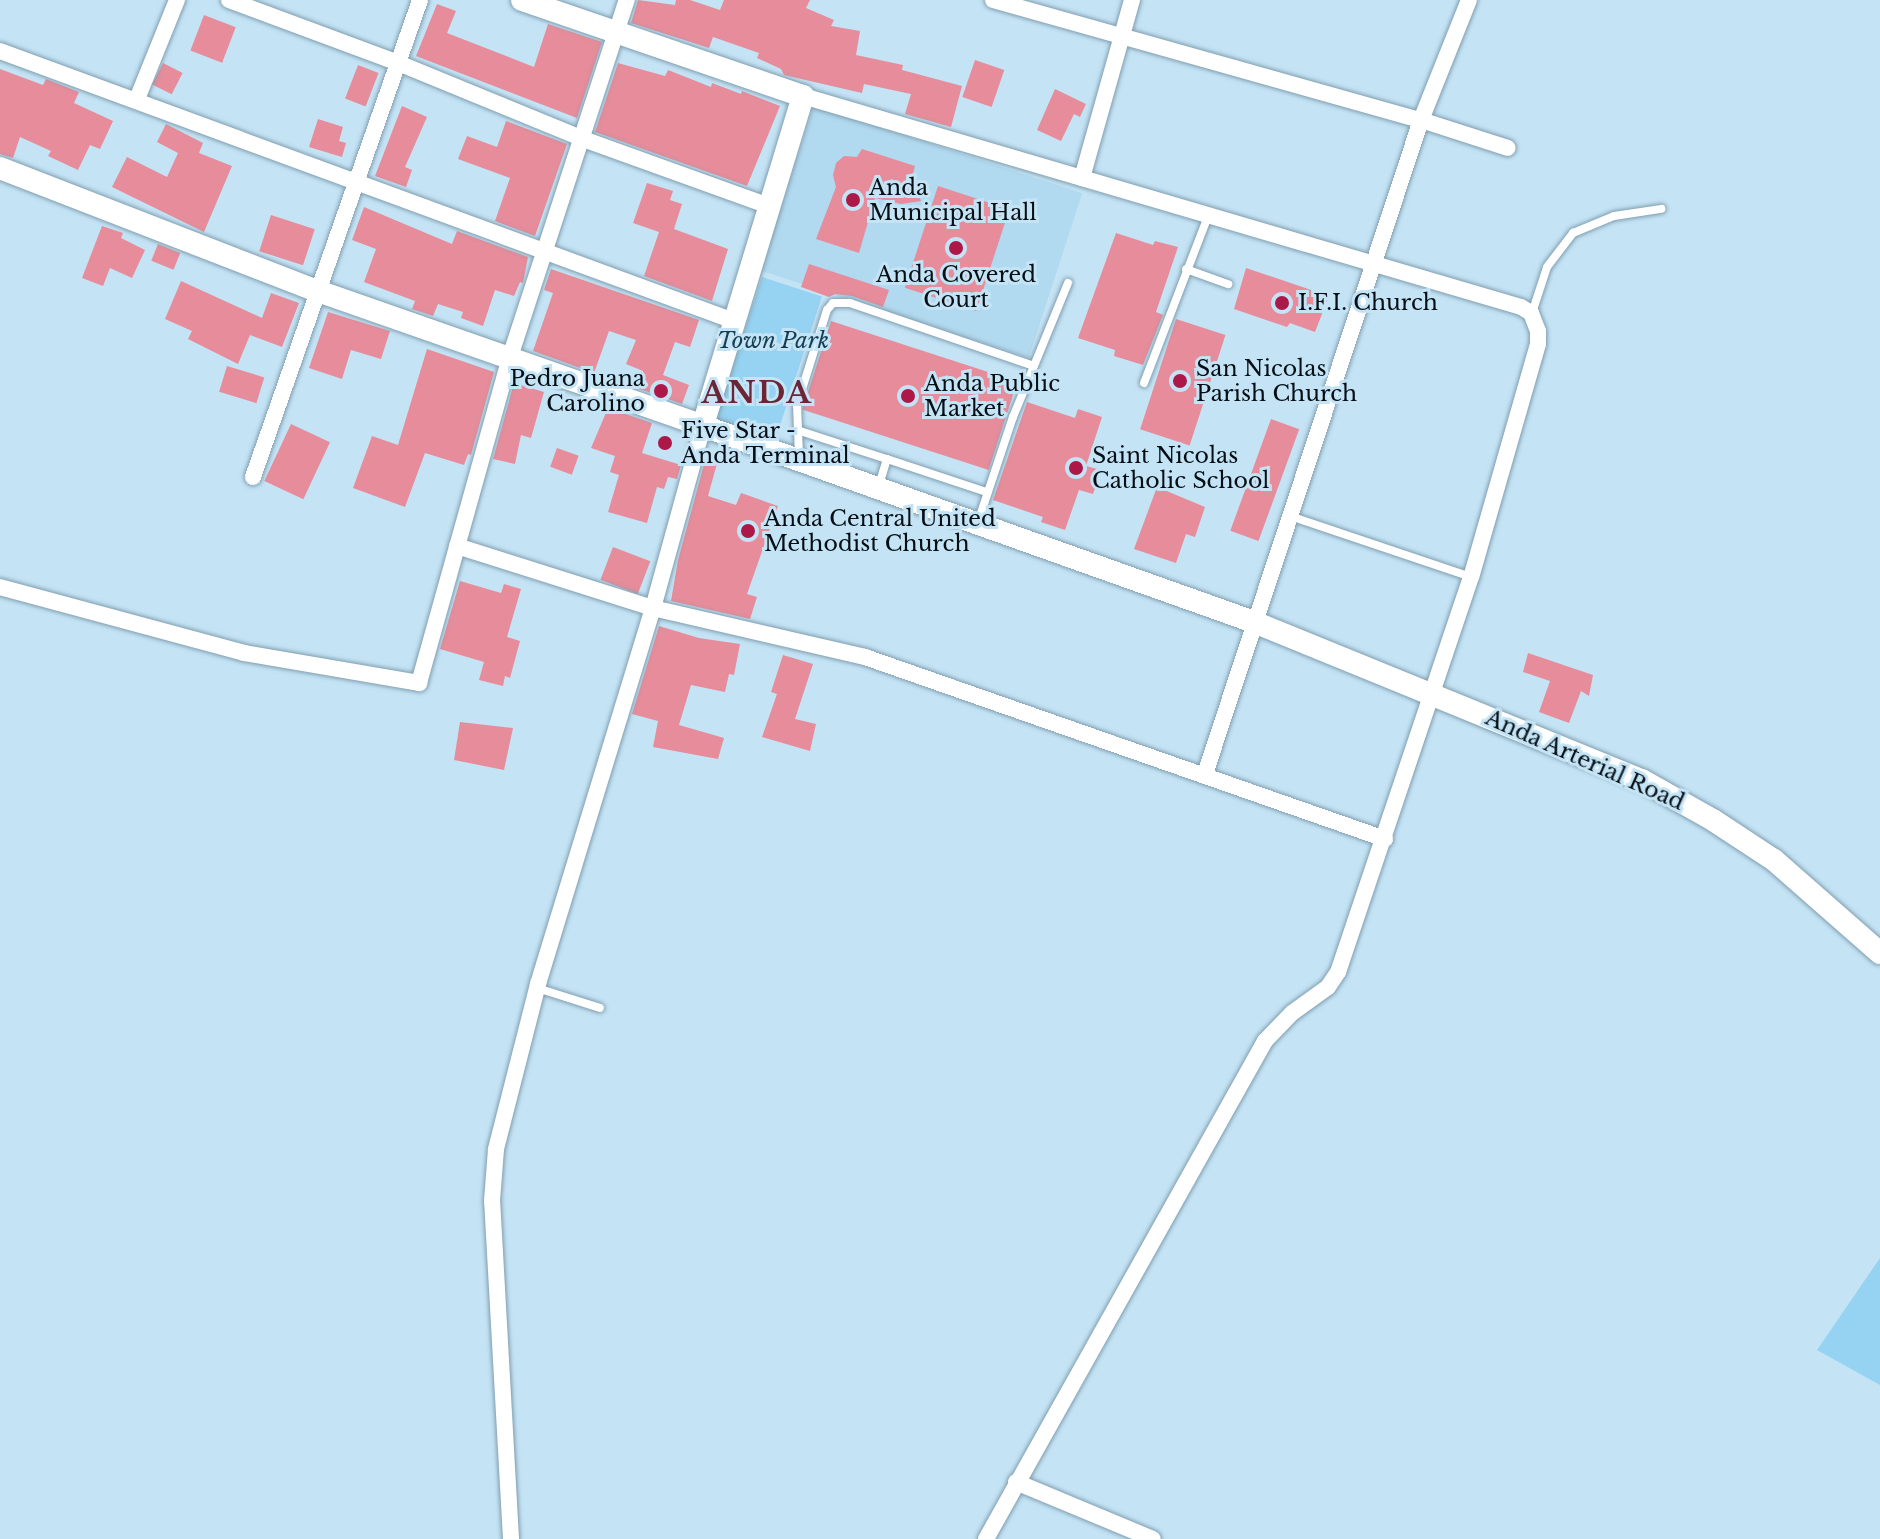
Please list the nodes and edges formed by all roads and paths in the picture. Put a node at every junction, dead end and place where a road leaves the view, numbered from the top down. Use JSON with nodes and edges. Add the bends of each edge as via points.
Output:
{"nodes":[{"id":1,"x":177,"y":0,"type":"edge"},
{"id":2,"x":229,"y":0,"type":"edge"},
{"id":3,"x":420,"y":0,"type":"edge"},
{"id":4,"x":522,"y":0,"type":"edge"},
{"id":5,"x":627,"y":0,"type":"edge"},
{"id":6,"x":993,"y":0,"type":"edge"},
{"id":7,"x":1132,"y":0,"type":"edge"},
{"id":8,"x":1469,"y":0,"type":"edge"},
{"id":9,"x":616,"y":31,"type":"junction"},
{"id":10,"x":1123,"y":38,"type":"junction"},
{"id":11,"x":0,"y":51,"type":"edge"},
{"id":12,"x":398,"y":63,"type":"junction"},
{"id":13,"x":803,"y":96,"type":"junction"},
{"id":14,"x":137,"y":99,"type":"junction"},
{"id":15,"x":1421,"y":120,"type":"junction"},
{"id":16,"x":583,"y":139,"type":"junction"},
{"id":17,"x":1508,"y":148,"type":"dead end"},
{"id":18,"x":0,"y":168,"type":"edge"},
{"id":19,"x":1082,"y":178,"type":"junction"},
{"id":20,"x":360,"y":181,"type":"junction"},
{"id":21,"x":769,"y":206,"type":"junction"},
{"id":22,"x":1661,"y":209,"type":"dead end"},
{"id":23,"x":1208,"y":216,"type":"junction"},
{"id":24,"x":543,"y":253,"type":"junction"},
{"id":25,"x":1374,"y":264,"type":"junction"},
{"id":26,"x":1186,"y":269,"type":"junction"},
{"id":27,"x":1068,"y":283,"type":"dead end"},
{"id":28,"x":1228,"y":284,"type":"dead end"},
{"id":29,"x":315,"y":290,"type":"junction"},
{"id":30,"x":1531,"y":313,"type":"junction"},
{"id":31,"x":734,"y":321,"type":"junction"},
{"id":32,"x":509,"y":360,"type":"junction"},
{"id":33,"x":1034,"y":366,"type":"junction"},
{"id":34,"x":1144,"y":383,"type":"dead end"},
{"id":35,"x":703,"y":426,"type":"junction"},
{"id":36,"x":797,"y":430,"type":"junction"},
{"id":37,"x":887,"y":459,"type":"junction"},
{"id":38,"x":799,"y":461,"type":"junction"},
{"id":39,"x":253,"y":477,"type":"dead end"},
{"id":40,"x":878,"y":489,"type":"junction"},
{"id":41,"x":986,"y":492,"type":"junction"},
{"id":42,"x":1290,"y":516,"type":"junction"},
{"id":43,"x":977,"y":523,"type":"junction"},
{"id":44,"x":457,"y":546,"type":"junction"},
{"id":45,"x":1471,"y":577,"type":"junction"},
{"id":46,"x":0,"y":587,"type":"edge"},
{"id":47,"x":653,"y":608,"type":"junction"},
{"id":48,"x":1254,"y":622,"type":"junction"},
{"id":49,"x":1435,"y":693,"type":"junction"},
{"id":50,"x":1205,"y":774,"type":"junction"},
{"id":51,"x":1385,"y":839,"type":"junction"},
{"id":52,"x":1880,"y":953,"type":"edge"},
{"id":53,"x":537,"y":988,"type":"junction"},
{"id":54,"x":600,"y":1008,"type":"dead end"},
{"id":55,"x":1016,"y":1482,"type":"junction"},
{"id":56,"x":511,"y":1539,"type":"edge"},
{"id":57,"x":986,"y":1539,"type":"edge"},
{"id":58,"x":1153,"y":1539,"type":"edge"}],
"edges":[{"from":1,"to":14,"type":"street"},
{"from":2,"to":12,"type":"street"},
{"from":3,"to":12,"type":"street"},
{"from":4,"to":9,"type":"main road"},
{"from":5,"to":9,"type":"street"},
{"from":6,"to":10,"type":"street"},
{"from":7,"to":10,"type":"street"},
{"from":8,"to":15,"type":"street"},
{"from":9,"to":13,"type":"main road"},
{"from":9,"to":16,"type":"street"},
{"from":10,"to":15,"type":"street"},
{"from":10,"to":19,"type":"street"},
{"from":11,"to":14,"type":"street"},
{"from":12,"to":16,"type":"street"},
{"from":12,"to":20,"type":"street"},
{"from":13,"to":19,"type":"street"},
{"from":13,"to":21,"type":"main road"},
{"from":14,"to":20,"type":"street"},
{"from":15,"to":17,"type":"street"},
{"from":15,"to":25,"type":"street"},
{"from":16,"to":21,"type":"street"},
{"from":16,"to":24,"type":"street"},
{"from":18,"to":29,"type":"main road","name":"Anda Arterial Road"},
{"from":19,"to":23,"type":"street"},
{"from":20,"to":24,"type":"street"},
{"from":20,"to":29,"type":"street"},
{"from":21,"to":31,"type":"main road"},
{"from":22,"to":30,"type":"lane","via":[[1614,216],[1573,233],[1547,267]]},
{"from":23,"to":25,"type":"street"},
{"from":23,"to":26,"type":"lane"},
{"from":24,"to":31,"type":"street"},
{"from":24,"to":32,"type":"street"},
{"from":25,"to":30,"type":"street"},
{"from":25,"to":42,"type":"street"},
{"from":26,"to":28,"type":"lane"},
{"from":26,"to":34,"type":"lane"},
{"from":27,"to":33,"type":"lane"},
{"from":29,"to":32,"type":"main road","name":"Anda Arterial Road"},
{"from":29,"to":39,"type":"street"},
{"from":30,"to":45,"type":"street","via":[[1538,344]]},
{"from":31,"to":35,"type":"main road"},
{"from":32,"to":35,"type":"main road","name":"Anda Arterial Road"},
{"from":32,"to":44,"type":"street"},
{"from":33,"to":36,"type":"lane","via":[[890,315],[837,302],[827,310],[810,362],[797,405]]},
{"from":33,"to":41,"type":"lane"},
{"from":35,"to":38,"type":"main road","name":"Anda Arterial Road"},
{"from":35,"to":47,"type":"street"},
{"from":36,"to":37,"type":"lane"},
{"from":36,"to":38,"type":"lane"},
{"from":37,"to":40,"type":"lane"},
{"from":37,"to":41,"type":"lane"},
{"from":38,"to":40,"type":"main road","name":"Anda Arterial Road"},
{"from":40,"to":43,"type":"main road","name":"Anda Arterial Road"},
{"from":41,"to":43,"type":"lane"},
{"from":42,"to":45,"type":"lane"},
{"from":42,"to":48,"type":"street"},
{"from":43,"to":48,"type":"main road","name":"Anda Arterial Road"},
{"from":44,"to":46,"type":"street","via":[[419,683],[244,653]]},
{"from":44,"to":47,"type":"street"},
{"from":45,"to":49,"type":"street"},
{"from":47,"to":50,"type":"street","via":[[865,657]]},
{"from":47,"to":53,"type":"street"},
{"from":48,"to":49,"type":"main road","name":"Anda Arterial Road"},
{"from":48,"to":50,"type":"street"},
{"from":49,"to":51,"type":"street"},
{"from":49,"to":52,"type":"main road","name":"Anda Arterial Road","via":[[1642,780],[1713,820],[1774,860]]},
{"from":50,"to":51,"type":"street"},
{"from":51,"to":55,"type":"street","via":[[1338,972],[1319,996],[1292,1013],[1265,1041]]},
{"from":53,"to":54,"type":"lane"},
{"from":53,"to":56,"type":"street","via":[[496,1149],[492,1201]]},
{"from":55,"to":57,"type":"street"},
{"from":55,"to":58,"type":"street"}]}
